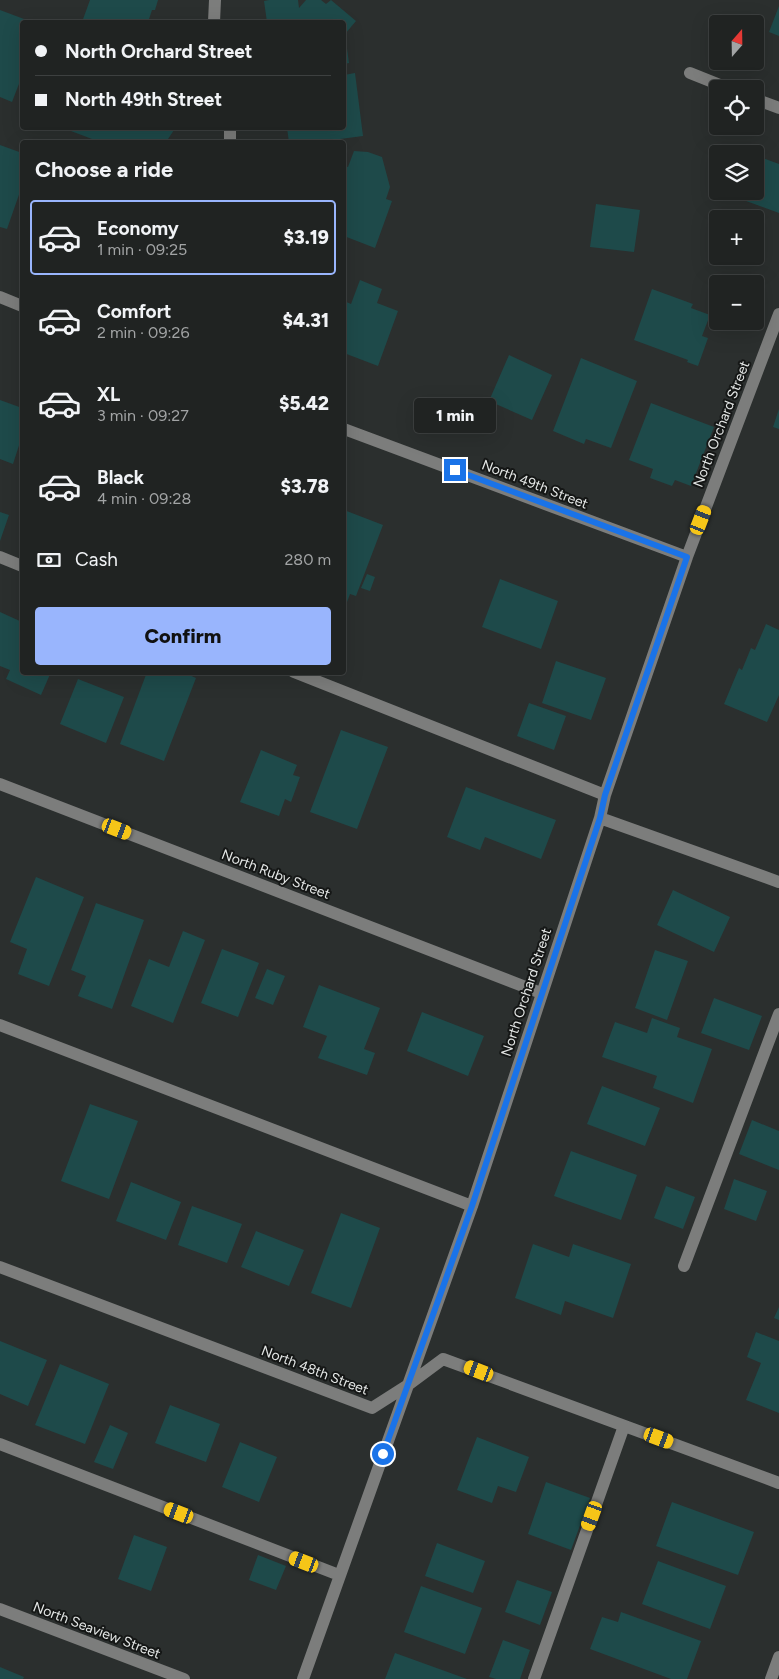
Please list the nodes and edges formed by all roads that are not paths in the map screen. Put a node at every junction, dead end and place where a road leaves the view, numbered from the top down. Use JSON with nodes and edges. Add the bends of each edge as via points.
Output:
{"nodes":[{"id":1,"x":215,"y":0,"type":"edge"},
{"id":2,"x":214,"y":20,"type":"edge"},
{"id":3,"x":690,"y":73,"type":"dead end"},
{"id":4,"x":709,"y":81,"type":"edge"},
{"id":5,"x":764,"y":102,"type":"edge"},
{"id":6,"x":779,"y":108,"type":"edge"},
{"id":7,"x":0,"y":297,"type":"edge"},
{"id":8,"x":20,"y":305,"type":"edge"},
{"id":9,"x":779,"y":314,"type":"edge"},
{"id":10,"x":346,"y":430,"type":"edge"},
{"id":11,"x":0,"y":557,"type":"edge"},
{"id":12,"x":687,"y":557,"type":"junction"},
{"id":13,"x":20,"y":565,"type":"edge"},
{"id":14,"x":302,"y":675,"type":"edge"},
{"id":15,"x":0,"y":784,"type":"edge"},
{"id":16,"x":605,"y":795,"type":"junction"},
{"id":17,"x":600,"y":818,"type":"junction"},
{"id":18,"x":779,"y":882,"type":"edge"},
{"id":19,"x":541,"y":993,"type":"junction"},
{"id":20,"x":779,"y":1014,"type":"edge"},
{"id":21,"x":0,"y":1025,"type":"edge"},
{"id":22,"x":472,"y":1206,"type":"junction"},
{"id":23,"x":684,"y":1266,"type":"dead end"},
{"id":24,"x":0,"y":1267,"type":"edge"},
{"id":25,"x":408,"y":1385,"type":"junction"},
{"id":26,"x":624,"y":1426,"type":"junction"},
{"id":27,"x":0,"y":1444,"type":"edge"},
{"id":28,"x":779,"y":1483,"type":"edge"},
{"id":29,"x":339,"y":1575,"type":"junction"},
{"id":30,"x":0,"y":1609,"type":"edge"},
{"id":31,"x":779,"y":1657,"type":"edge"},
{"id":32,"x":184,"y":1679,"type":"edge"},
{"id":33,"x":303,"y":1679,"type":"edge"},
{"id":34,"x":534,"y":1679,"type":"edge"},
{"id":35,"x":771,"y":1679,"type":"edge"}],
"edges":[{"from":1,"to":2,"type":"street"},
{"from":3,"to":4,"type":"street"},
{"from":5,"to":6,"type":"street"},
{"from":7,"to":8,"type":"street"},
{"from":9,"to":12,"type":"street","name":"North Orchard Street"},
{"from":10,"to":12,"type":"street","name":"North 49th Street"},
{"from":11,"to":13,"type":"street"},
{"from":12,"to":16,"type":"street","name":"North Orchard Street"},
{"from":14,"to":16,"type":"street"},
{"from":15,"to":19,"type":"street","name":"North Ruby Street"},
{"from":16,"to":17,"type":"street","name":"North Orchard Street"},
{"from":17,"to":18,"type":"street"},
{"from":17,"to":19,"type":"street","name":"North Orchard Street"},
{"from":19,"to":22,"type":"street","name":"North Orchard Street"},
{"from":20,"to":23,"type":"street"},
{"from":21,"to":22,"type":"street"},
{"from":22,"to":25,"type":"street","name":"North Orchard Street"},
{"from":24,"to":25,"type":"street","name":"North 48th Street","via":[[372,1408]]},
{"from":25,"to":26,"type":"street","name":"North 48th Street","via":[[443,1359]]},
{"from":25,"to":29,"type":"street","name":"North Orchard Street"},
{"from":26,"to":28,"type":"street","name":"North 48th Street"},
{"from":26,"to":34,"type":"street"},
{"from":27,"to":29,"type":"street"},
{"from":29,"to":33,"type":"street","name":"North Orchard Street"},
{"from":30,"to":32,"type":"street","name":"North Seaview Street"},
{"from":31,"to":35,"type":"street"}]}
